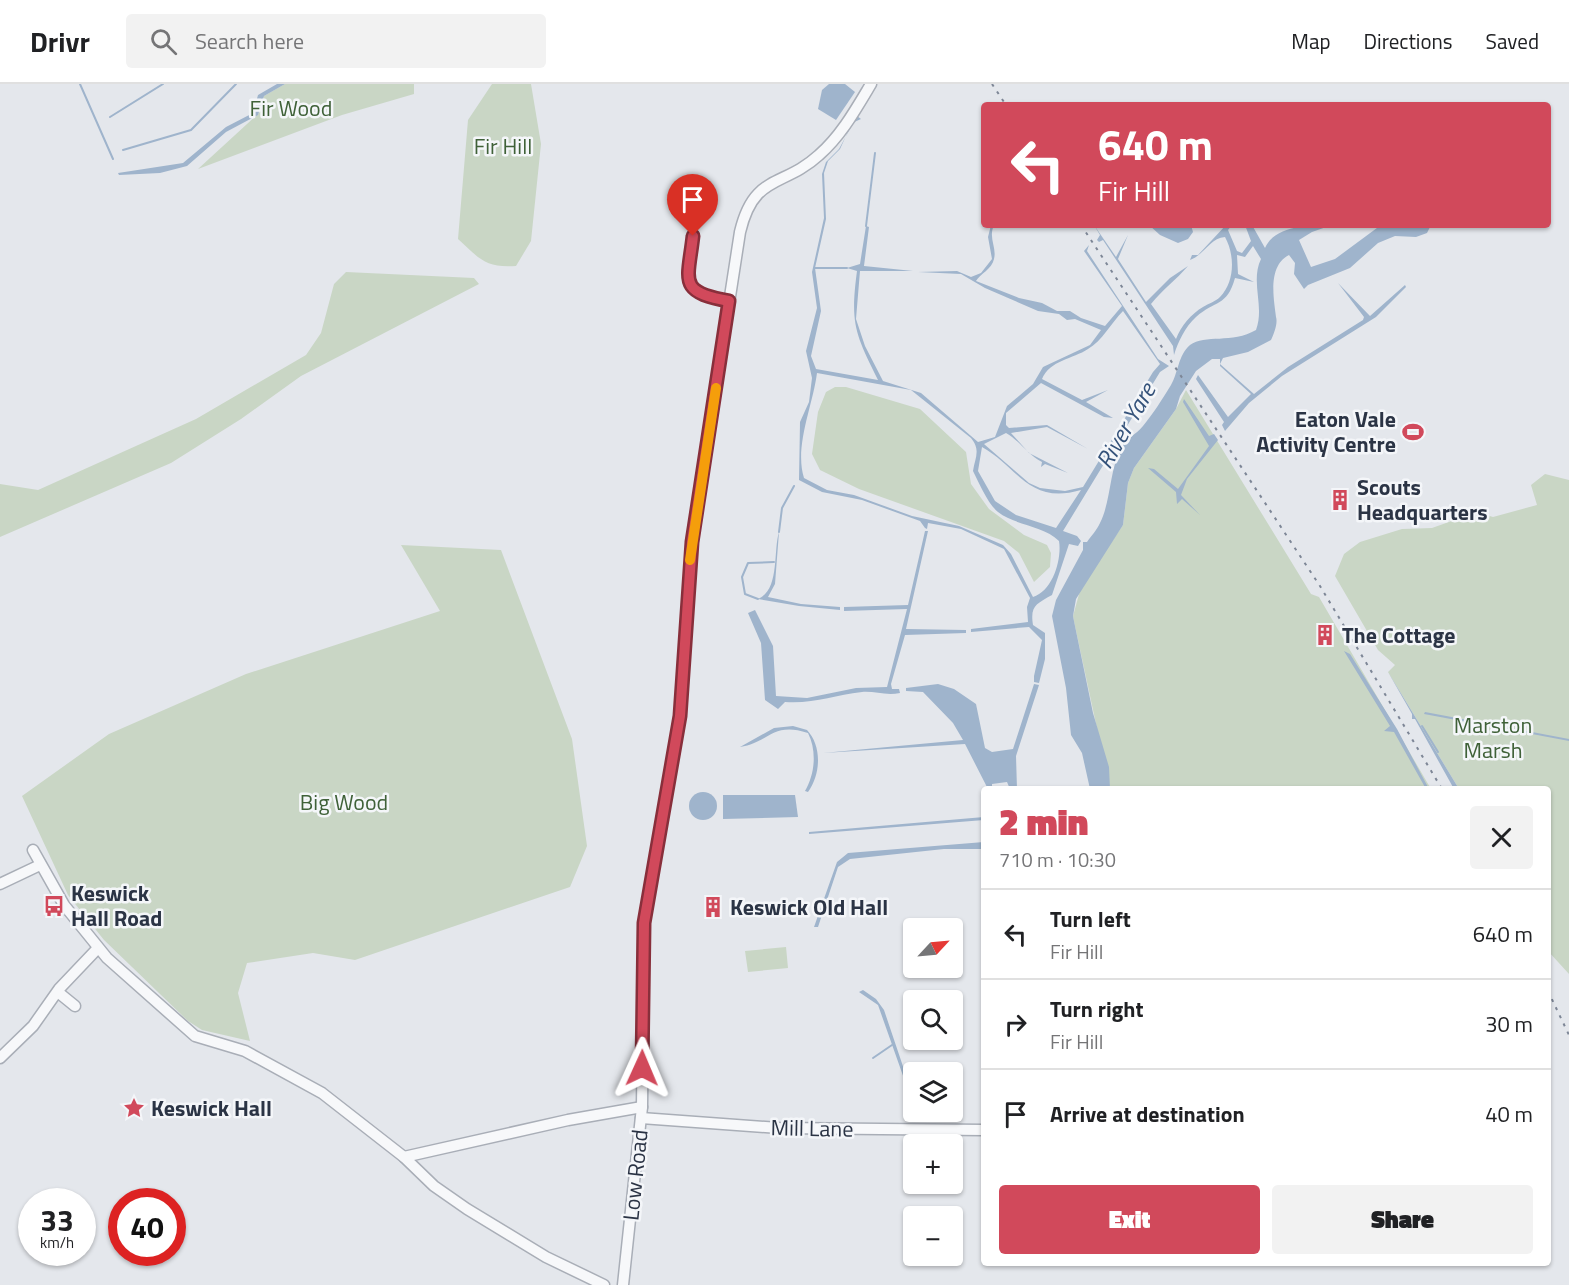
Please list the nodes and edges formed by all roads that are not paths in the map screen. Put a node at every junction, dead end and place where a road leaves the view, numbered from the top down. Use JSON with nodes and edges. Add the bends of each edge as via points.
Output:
{"nodes":[{"id":1,"x":871,"y":84,"type":"edge"},
{"id":2,"x":693,"y":236,"type":"dead end"},
{"id":3,"x":729,"y":301,"type":"junction"},
{"id":4,"x":33,"y":850,"type":"dead end"},
{"id":5,"x":40,"y":865,"type":"junction"},
{"id":6,"x":0,"y":884,"type":"edge"},
{"id":7,"x":98,"y":948,"type":"junction"},
{"id":8,"x":59,"y":993,"type":"junction"},
{"id":9,"x":75,"y":1006,"type":"dead end"},
{"id":10,"x":0,"y":1058,"type":"edge"},
{"id":11,"x":641,"y":1112,"type":"junction"},
{"id":12,"x":981,"y":1130,"type":"edge"},
{"id":13,"x":404,"y":1157,"type":"junction"},
{"id":14,"x":604,"y":1285,"type":"edge"},
{"id":15,"x":623,"y":1285,"type":"edge"}],
"edges":[{"from":1,"to":3,"type":"street","name":"Low Road","via":[[829,146],[802,167],[767,185],[751,201],[740,232]]},
{"from":2,"to":3,"type":"street","via":[[690,287],[697,294]]},
{"from":3,"to":11,"type":"street","name":"Low Road","via":[[692,542],[680,716],[644,923]]},
{"from":4,"to":5,"type":"street"},
{"from":5,"to":6,"type":"street"},
{"from":5,"to":7,"type":"street","via":[[63,905]]},
{"from":7,"to":8,"type":"street"},
{"from":7,"to":13,"type":"street","via":[[195,1036],[244,1051],[298,1079]]},
{"from":8,"to":9,"type":"street"},
{"from":8,"to":10,"type":"street"},
{"from":11,"to":12,"type":"street","name":"Mill Lane","via":[[778,1128]]},
{"from":11,"to":13,"type":"street","name":"Mill Lane","via":[[568,1120]]},
{"from":11,"to":15,"type":"street","name":"Low Road"},
{"from":13,"to":14,"type":"street","via":[[434,1186],[467,1209],[546,1257]]}]}
